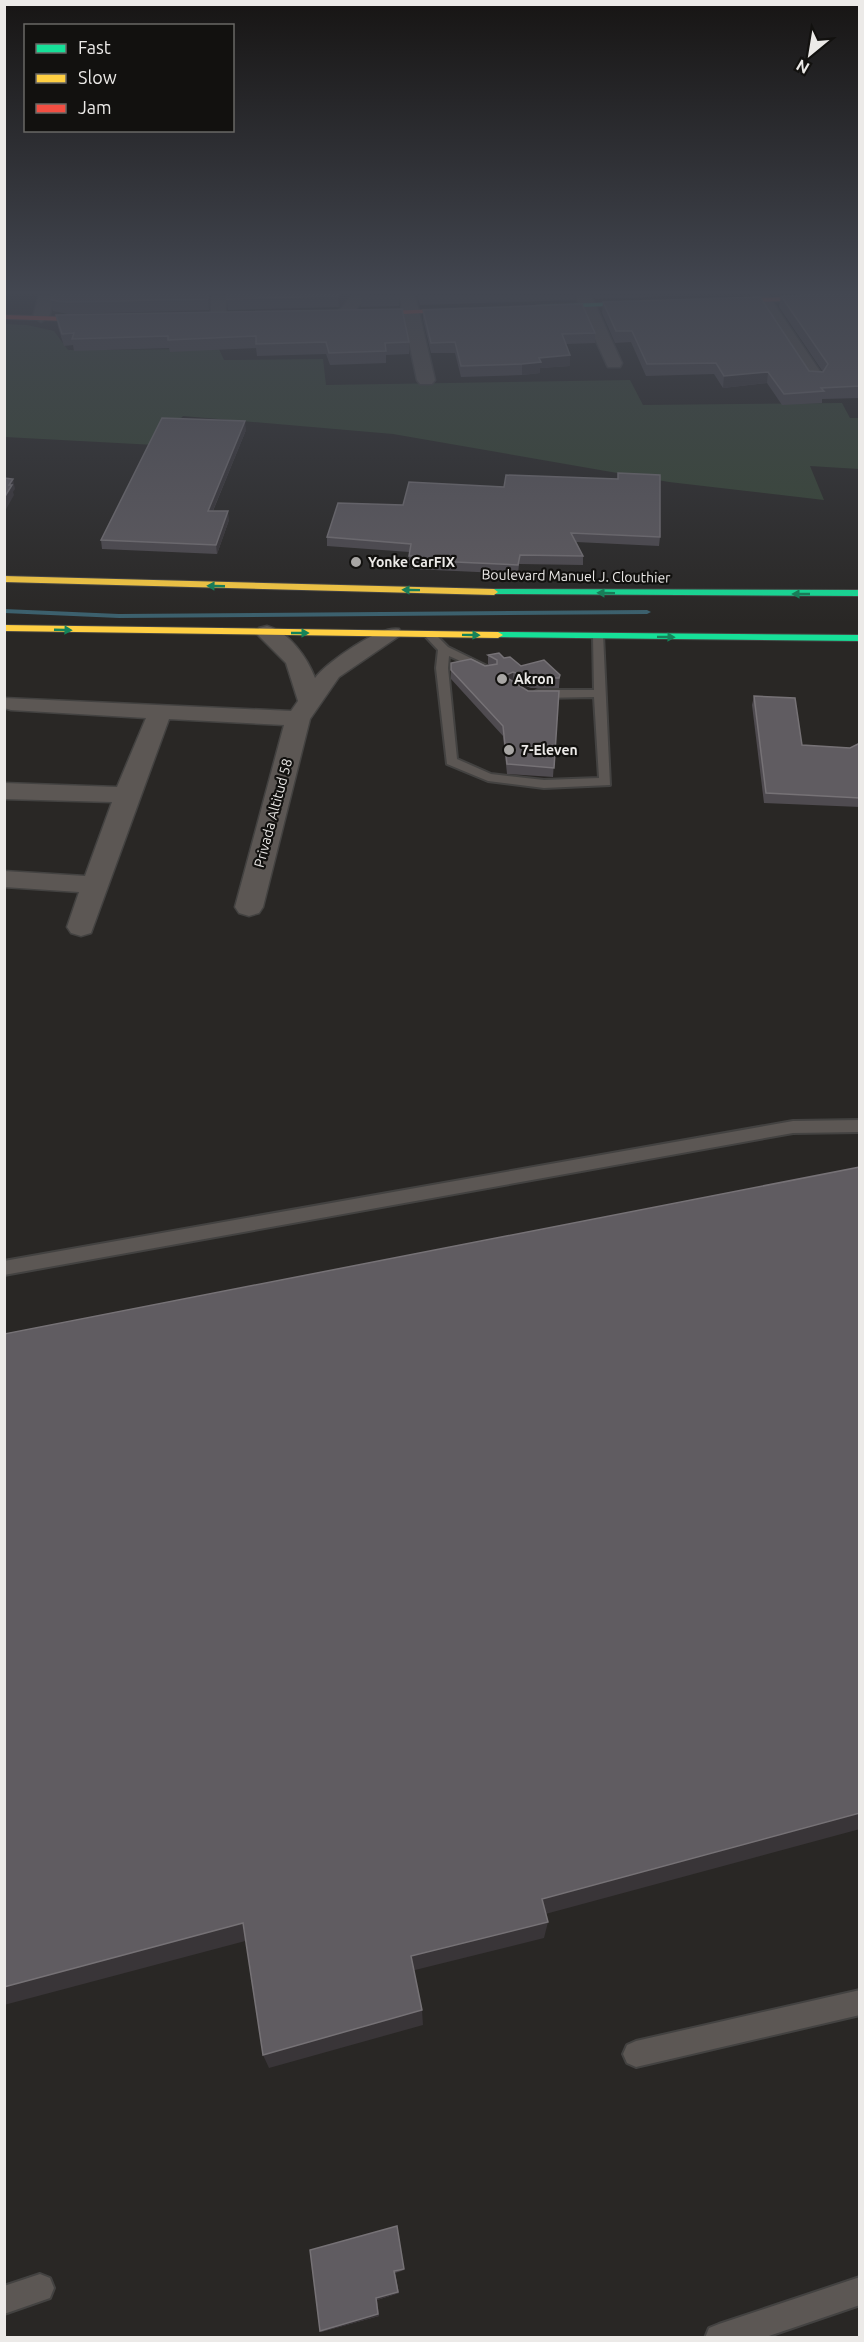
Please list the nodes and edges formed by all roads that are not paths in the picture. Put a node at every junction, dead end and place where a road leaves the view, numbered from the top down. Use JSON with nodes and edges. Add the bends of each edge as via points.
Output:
{"nodes":[{"id":1,"x":4,"y":579,"type":"edge"},
{"id":2,"x":860,"y":593,"type":"edge"},
{"id":3,"x":820,"y":623,"type":"dead end"},
{"id":4,"x":4,"y":628,"type":"edge"},
{"id":5,"x":267,"y":633,"type":"junction"},
{"id":6,"x":391,"y":634,"type":"junction"},
{"id":7,"x":429,"y":634,"type":"junction"},
{"id":8,"x":599,"y":636,"type":"junction"},
{"id":9,"x":758,"y":638,"type":"junction"},
{"id":10,"x":860,"y":638,"type":"edge"},
{"id":11,"x":444,"y":649,"type":"junction"},
{"id":12,"x":490,"y":671,"type":"edge"},
{"id":13,"x":600,"y":693,"type":"junction"},
{"id":14,"x":529,"y":694,"type":"edge"},
{"id":15,"x":11,"y":703,"type":"dead end"},
{"id":16,"x":304,"y":710,"type":"junction"},
{"id":17,"x":160,"y":712,"type":"junction"},
{"id":18,"x":4,"y":791,"type":"edge"},
{"id":19,"x":127,"y":795,"type":"junction"},
{"id":20,"x":4,"y":879,"type":"edge"},
{"id":21,"x":96,"y":885,"type":"junction"},
{"id":22,"x":249,"y":907,"type":"dead end"},
{"id":23,"x":81,"y":927,"type":"dead end"},
{"id":24,"x":860,"y":1126,"type":"edge"},
{"id":25,"x":4,"y":1268,"type":"edge"},
{"id":26,"x":860,"y":2002,"type":"edge"},
{"id":27,"x":636,"y":2054,"type":"dead end"},
{"id":28,"x":40,"y":2288,"type":"dead end"},
{"id":29,"x":860,"y":2290,"type":"edge"},
{"id":30,"x":4,"y":2300,"type":"edge"},
{"id":31,"x":718,"y":2337,"type":"edge"}],
"edges":[{"from":2,"to":1,"type":"main road","name":"Boulevard Manuel J. Clouthier","one_way":true,"via":[[403,590]]},
{"from":3,"to":9,"type":"main road"},
{"from":4,"to":5,"type":"main road","one_way":true},
{"from":5,"to":6,"type":"main road","one_way":true},
{"from":5,"to":16,"type":"street","name":"Privada Altitud 58","via":[[294,654],[302,670]]},
{"from":6,"to":7,"type":"main road"},
{"from":6,"to":16,"type":"street","name":"Privada Altitud 58","via":[[331,672]]},
{"from":7,"to":8,"type":"main road","one_way":true},
{"from":7,"to":11,"type":"lane"},
{"from":8,"to":9,"type":"main road","one_way":true},
{"from":8,"to":13,"type":"lane"},
{"from":9,"to":10,"type":"main road"},
{"from":11,"to":12,"type":"lane"},
{"from":11,"to":13,"type":"lane","via":[[442,668],[451,761],[488,777],[544,784],[606,782]]},
{"from":13,"to":14,"type":"lane"},
{"from":15,"to":17,"type":"street"},
{"from":16,"to":17,"type":"street"},
{"from":16,"to":22,"type":"street","name":"Privada Altitud 58"},
{"from":17,"to":19,"type":"street"},
{"from":18,"to":19,"type":"street"},
{"from":19,"to":21,"type":"street"},
{"from":20,"to":21,"type":"street"},
{"from":21,"to":23,"type":"street"},
{"from":24,"to":25,"type":"lane","via":[[793,1127]]},
{"from":26,"to":27,"type":"lane"},
{"from":28,"to":30,"type":"lane"},
{"from":29,"to":31,"type":"lane"}]}
